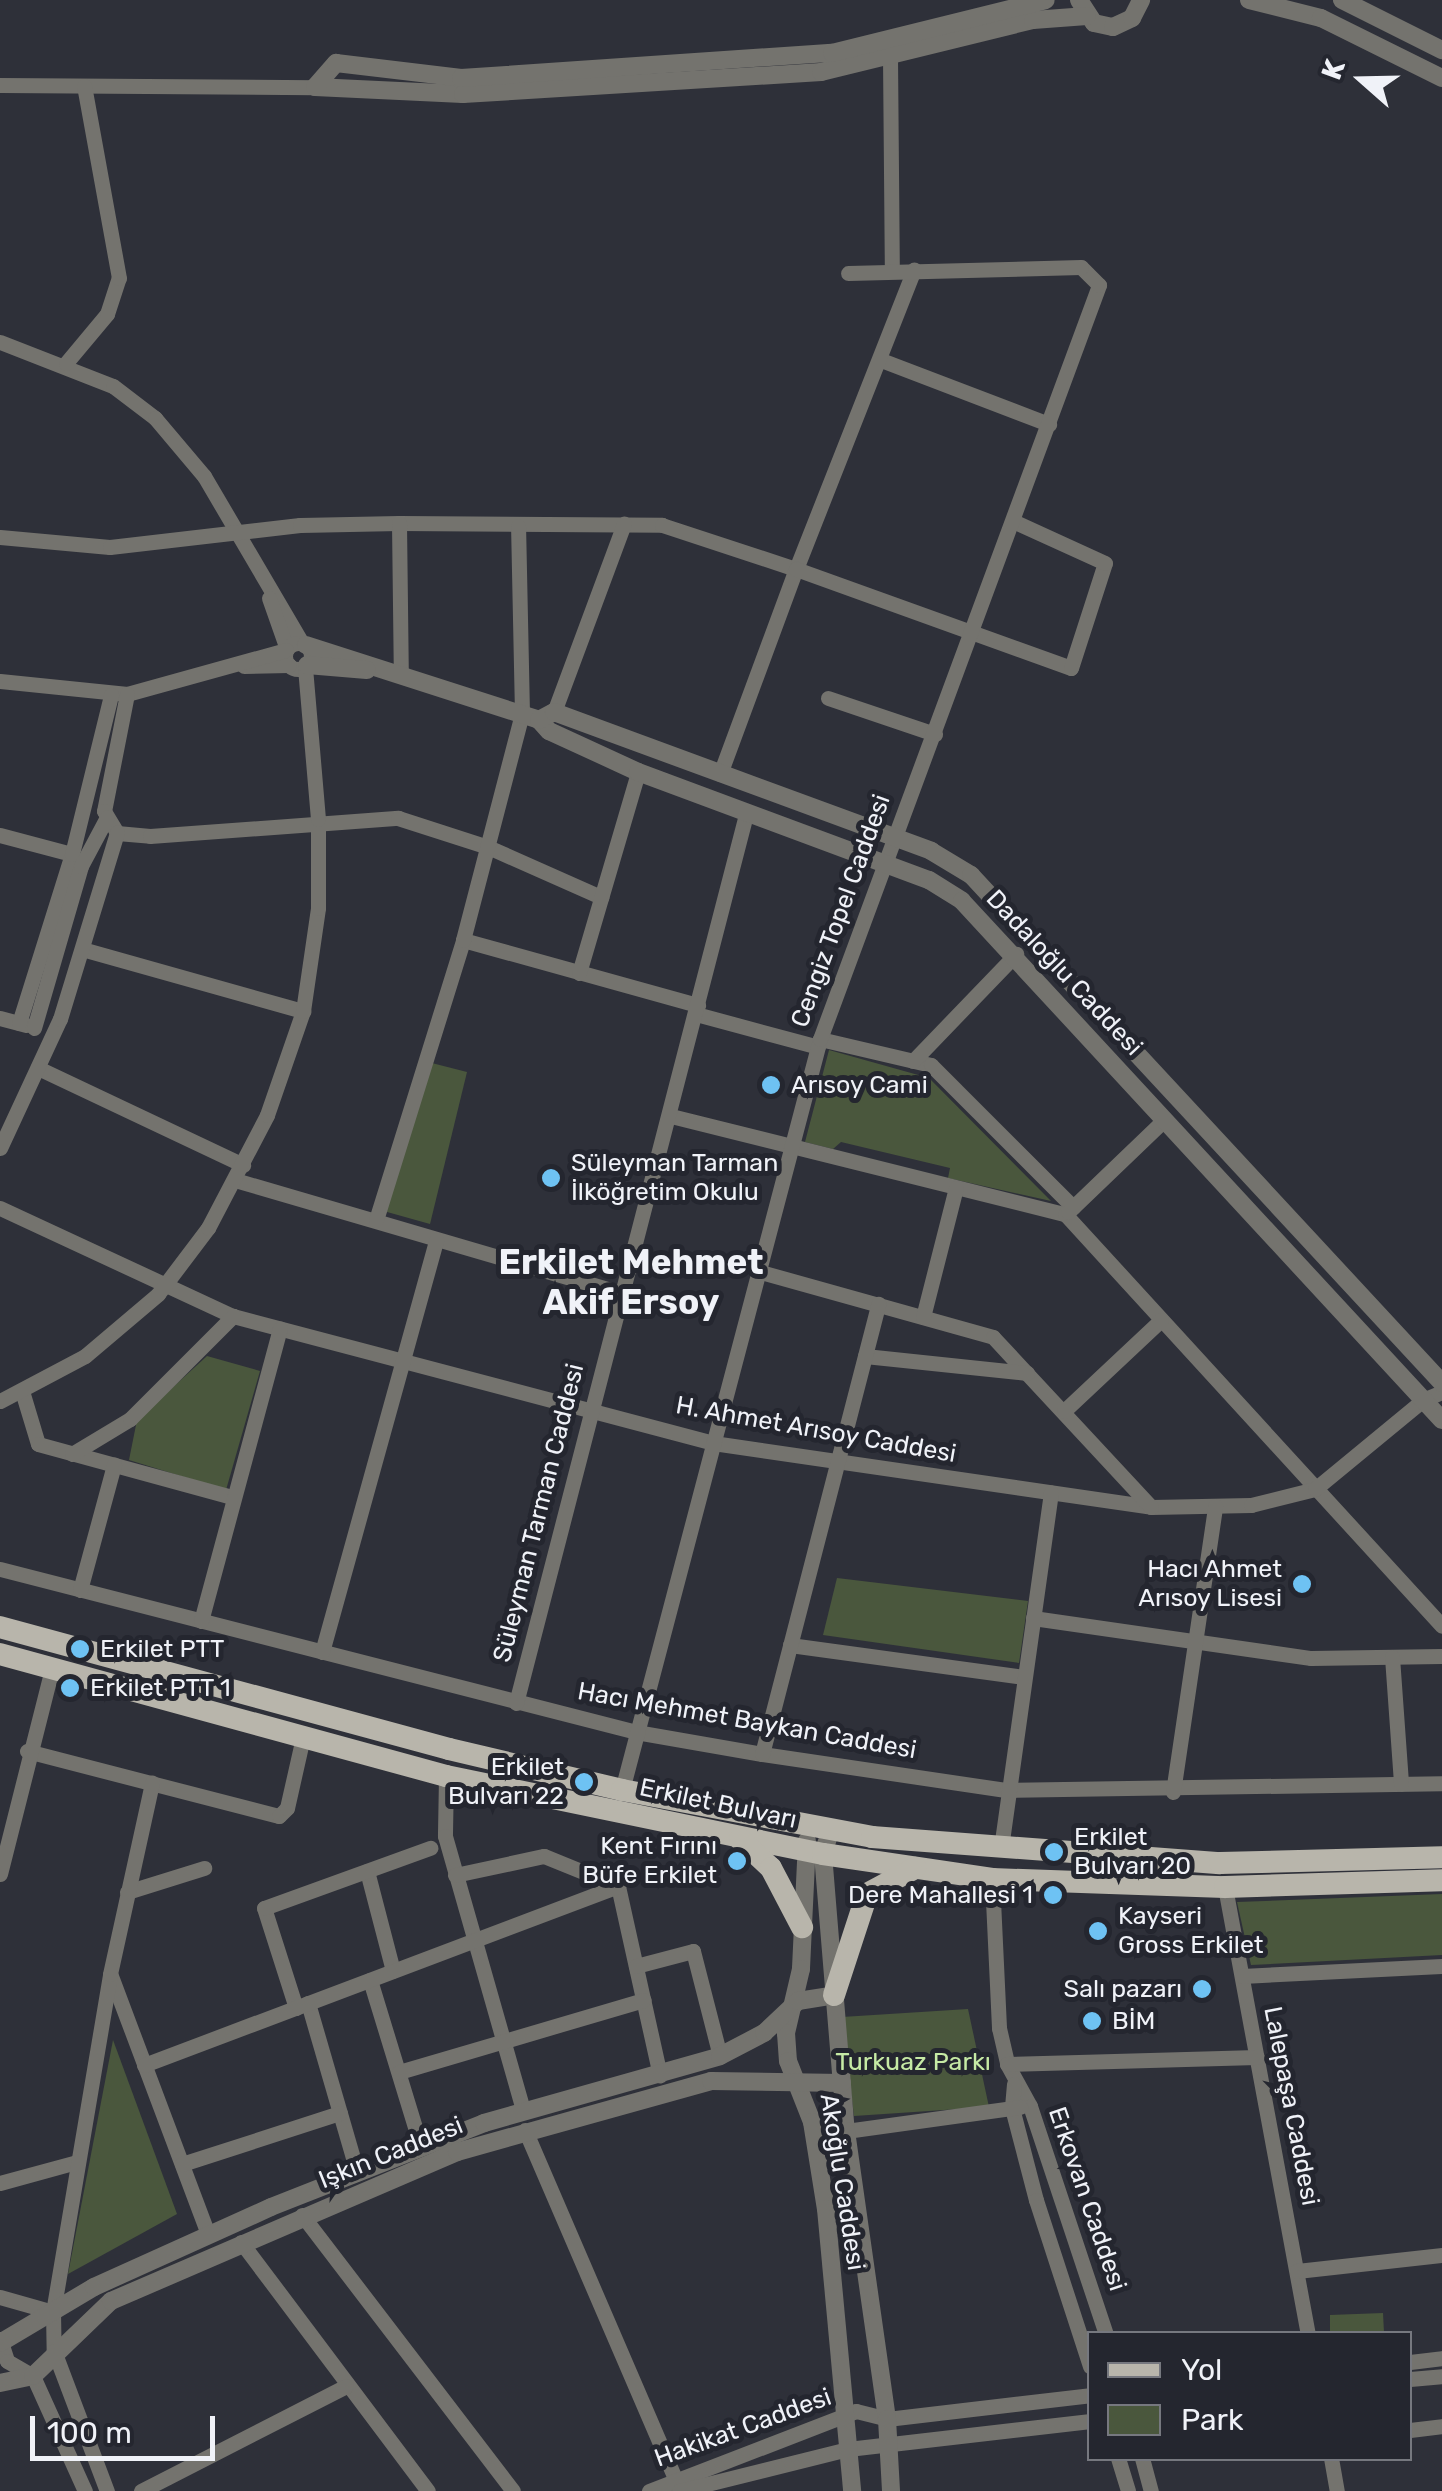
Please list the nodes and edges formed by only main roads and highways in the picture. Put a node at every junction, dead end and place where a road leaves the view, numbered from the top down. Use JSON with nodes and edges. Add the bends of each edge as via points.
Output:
{"nodes":[{"id":1,"x":0,"y":1627,"type":"edge"},
{"id":2,"x":0,"y":1654,"type":"edge"},
{"id":3,"x":738,"y":1837,"type":"junction"},
{"id":4,"x":1442,"y":1857,"type":"edge"},
{"id":5,"x":915,"y":1868,"type":"junction"},
{"id":6,"x":1442,"y":1880,"type":"edge"},
{"id":7,"x":802,"y":1927,"type":"road end"},
{"id":8,"x":834,"y":1995,"type":"road end"}],
"edges":[{"from":1,"to":4,"type":"main road","name":"Erkilet Bulvarı","via":[[622,1790],[821,1828],[1220,1863]]},
{"from":2,"to":3,"type":"main road","name":"Erkilet Bulvarı","via":[[446,1776]]},
{"from":3,"to":5,"type":"main road","name":"Erkilet Bulvarı"},
{"from":3,"to":7,"type":"main road","via":[[771,1868]]},
{"from":5,"to":6,"type":"main road","name":"Erkilet Bulvarı","via":[[992,1879],[1225,1887]]},
{"from":5,"to":8,"type":"main road","via":[[867,1894]]}]}
